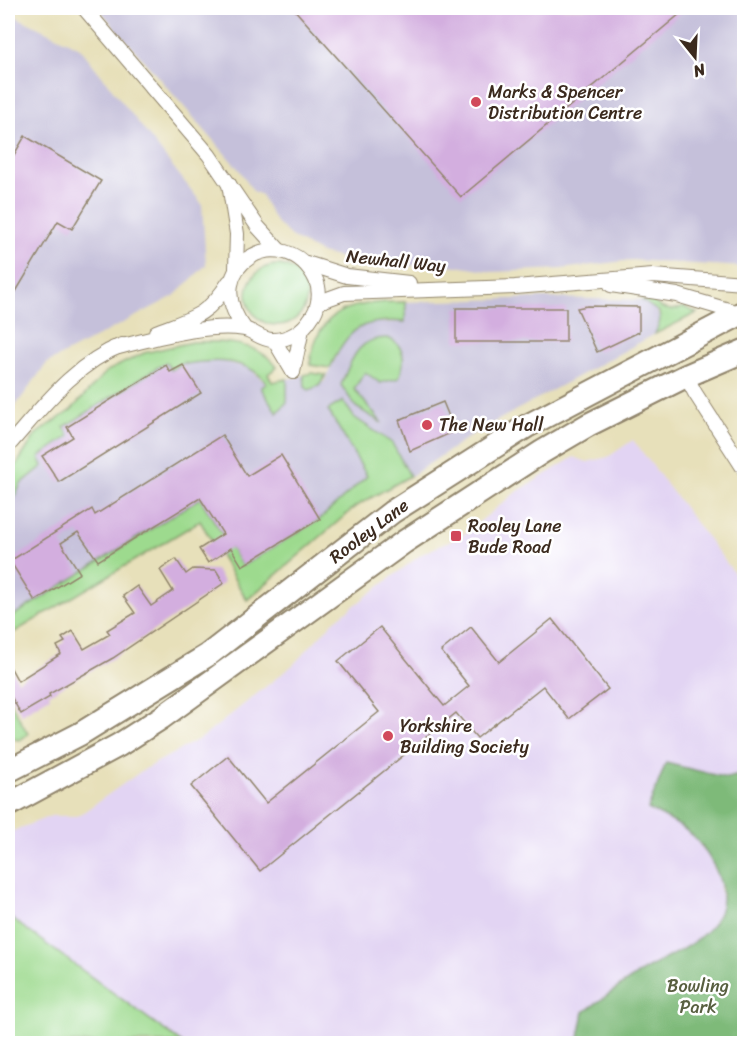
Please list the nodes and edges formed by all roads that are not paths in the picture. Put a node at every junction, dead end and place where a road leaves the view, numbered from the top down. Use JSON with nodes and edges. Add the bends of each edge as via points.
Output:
{"nodes":[{"id":1,"x":84,"y":8,"type":"edge"},
{"id":2,"x":228,"y":179,"type":"junction"},
{"id":3,"x":279,"y":250,"type":"junction"},
{"id":4,"x":306,"y":263,"type":"junction"},
{"id":5,"x":234,"y":273,"type":"junction"},
{"id":6,"x":592,"y":281,"type":"junction"},
{"id":7,"x":744,"y":283,"type":"edge"},
{"id":8,"x":483,"y":287,"type":"junction"},
{"id":9,"x":319,"y":302,"type":"junction"},
{"id":10,"x":743,"y":313,"type":"edge"},
{"id":11,"x":245,"y":329,"type":"junction"},
{"id":12,"x":302,"y":329,"type":"junction"},
{"id":13,"x":274,"y":340,"type":"junction"},
{"id":14,"x":114,"y":348,"type":"junction"},
{"id":15,"x":744,"y":351,"type":"edge"},
{"id":16,"x":686,"y":376,"type":"junction"},
{"id":17,"x":8,"y":446,"type":"edge"},
{"id":18,"x":744,"y":469,"type":"edge"},
{"id":19,"x":12,"y":765,"type":"edge"},
{"id":20,"x":8,"y":805,"type":"edge"}],
"edges":[{"from":1,"to":2,"type":"street"},
{"from":2,"to":3,"type":"street","via":[[258,227]]},
{"from":2,"to":5,"type":"street","via":[[237,234]]},
{"from":3,"to":4,"type":"street","name":"Newhall Way"},
{"from":3,"to":5,"type":"street","via":[[254,255]]},
{"from":4,"to":8,"type":"street","name":"Newhall Way","via":[[347,276]]},
{"from":4,"to":9,"type":"street","via":[[318,284]]},
{"from":5,"to":11,"type":"street","via":[[229,298],[233,314]]},
{"from":5,"to":14,"type":"street","via":[[215,304]]},
{"from":6,"to":7,"type":"street","name":"Newhall Way","via":[[653,276]]},
{"from":6,"to":8,"type":"street","name":"Newhall Way"},
{"from":6,"to":10,"type":"street","name":"Newhall Way","via":[[677,295]]},
{"from":8,"to":9,"type":"street","name":"Newhall Way","via":[[344,293]]},
{"from":9,"to":12,"type":"street"},
{"from":10,"to":19,"type":"highway","name":"Rooley Lane","via":[[527,426],[421,492],[208,655],[140,698]]},
{"from":11,"to":13,"type":"street","via":[[260,338]]},
{"from":11,"to":14,"type":"street","via":[[186,333]]},
{"from":12,"to":13,"type":"street"},
{"from":12,"to":13,"type":"street","via":[[293,372]]},
{"from":14,"to":17,"type":"street","via":[[94,359],[56,391]]},
{"from":15,"to":16,"type":"highway","name":"Rooley Lane"},
{"from":16,"to":18,"type":"street"},
{"from":16,"to":20,"type":"highway","name":"Rooley Lane","via":[[542,452],[404,542],[160,718],[119,745]]}]}
